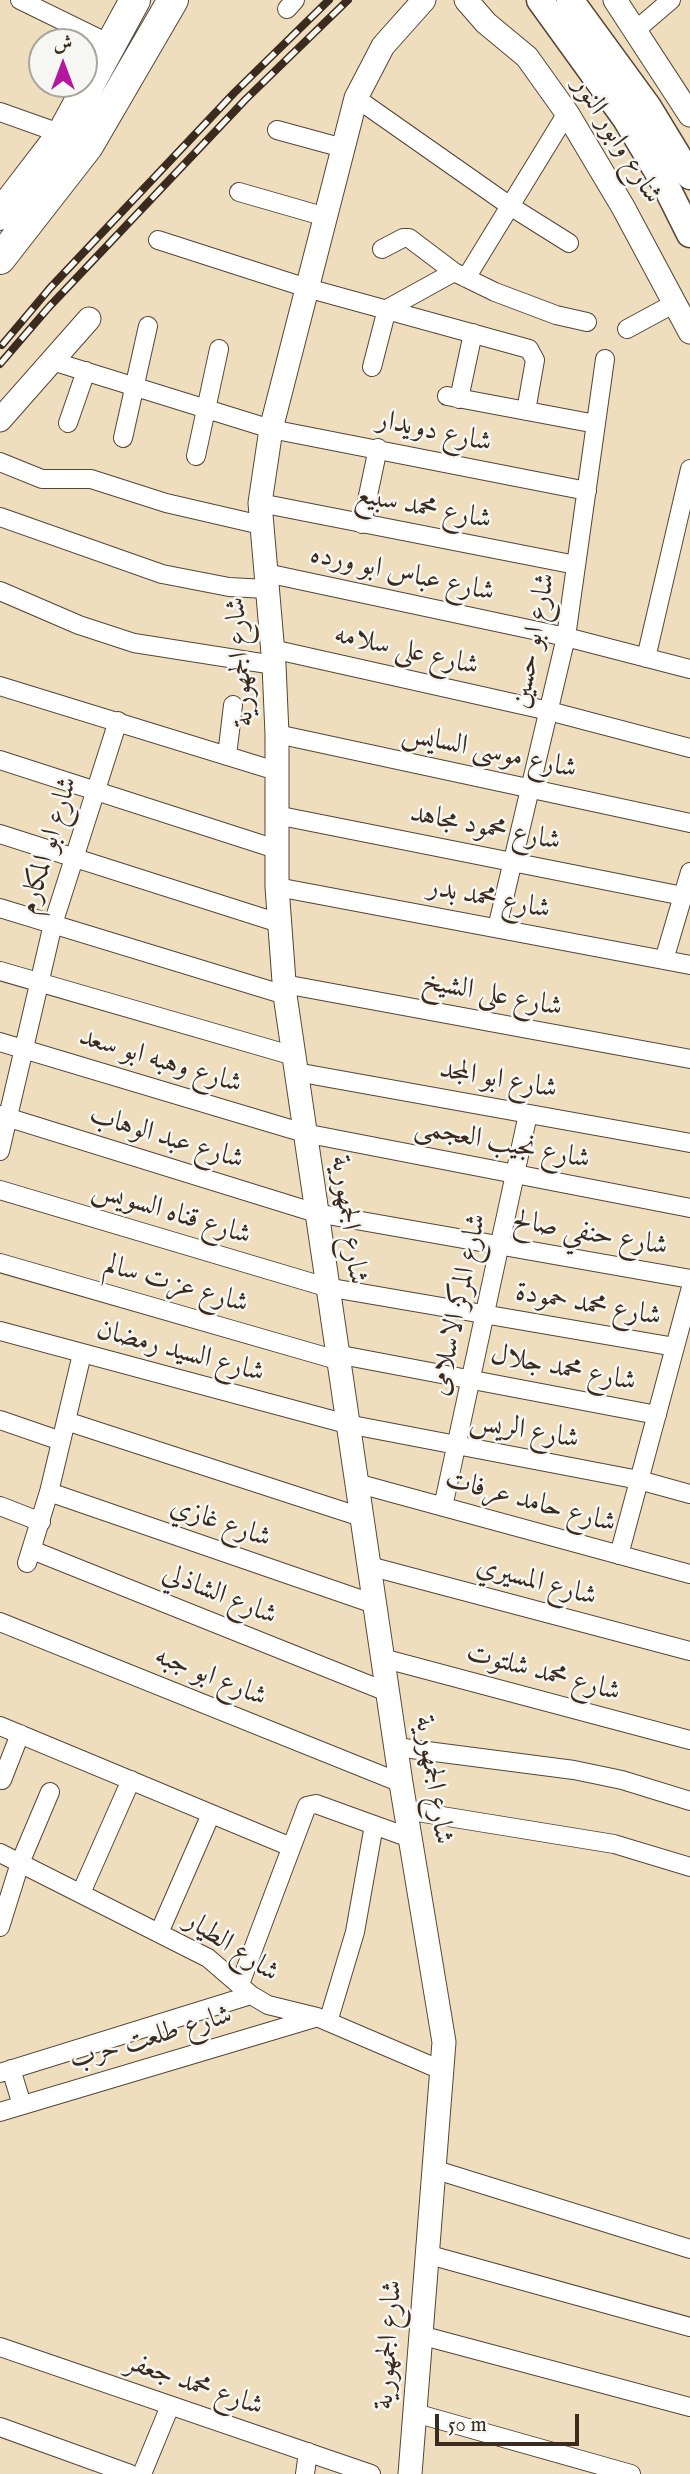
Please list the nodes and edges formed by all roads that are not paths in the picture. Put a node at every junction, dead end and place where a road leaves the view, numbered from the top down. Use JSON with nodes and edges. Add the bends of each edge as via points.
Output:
{"nodes":[{"id":1,"x":20,"y":0,"type":"edge"},
{"id":2,"x":135,"y":0,"type":"edge"},
{"id":3,"x":173,"y":0,"type":"edge"},
{"id":4,"x":424,"y":0,"type":"edge"},
{"id":5,"x":466,"y":0,"type":"edge"},
{"id":6,"x":540,"y":0,"type":"edge"},
{"id":7,"x":570,"y":0,"type":"edge"},
{"id":8,"x":615,"y":0,"type":"edge"},
{"id":9,"x":671,"y":0,"type":"edge"},
{"id":10,"x":636,"y":30,"type":"junction"},
{"id":11,"x":112,"y":45,"type":"junction"},
{"id":12,"x":356,"y":98,"type":"junction"},
{"id":13,"x":0,"y":112,"type":"edge"},
{"id":14,"x":567,"y":113,"type":"junction"},
{"id":15,"x":690,"y":115,"type":"edge"},
{"id":16,"x":277,"y":130,"type":"dead end"},
{"id":17,"x":62,"y":134,"type":"junction"},
{"id":18,"x":343,"y":148,"type":"junction"},
{"id":19,"x":690,"y":176,"type":"edge"},
{"id":20,"x":239,"y":192,"type":"dead end"},
{"id":21,"x":510,"y":206,"type":"junction"},
{"id":22,"x":0,"y":215,"type":"edge"},
{"id":23,"x":326,"y":217,"type":"junction"},
{"id":24,"x":690,"y":234,"type":"edge"},
{"id":25,"x":158,"y":240,"type":"dead end"},
{"id":26,"x":569,"y":243,"type":"dead end"},
{"id":27,"x":382,"y":249,"type":"dead end"},
{"id":28,"x":0,"y":259,"type":"edge"},
{"id":29,"x":460,"y":275,"type":"junction"},
{"id":30,"x":307,"y":288,"type":"junction"},
{"id":31,"x":675,"y":303,"type":"junction"},
{"id":32,"x":387,"y":310,"type":"junction"},
{"id":33,"x":89,"y":319,"type":"dead end"},
{"id":34,"x":587,"y":321,"type":"dead end"},
{"id":35,"x":148,"y":326,"type":"dead end"},
{"id":36,"x":627,"y":329,"type":"dead end"},
{"id":37,"x":690,"y":332,"type":"edge"},
{"id":38,"x":473,"y":333,"type":"junction"},
{"id":39,"x":219,"y":349,"type":"dead end"},
{"id":40,"x":605,"y":359,"type":"dead end"},
{"id":41,"x":52,"y":360,"type":"junction"},
{"id":42,"x":372,"y":367,"type":"dead end"},
{"id":43,"x":86,"y":371,"type":"junction"},
{"id":44,"x":134,"y":386,"type":"junction"},
{"id":45,"x":206,"y":409,"type":"junction"},
{"id":46,"x":526,"y":411,"type":"junction"},
{"id":47,"x":0,"y":420,"type":"edge"},
{"id":48,"x":68,"y":423,"type":"dead end"},
{"id":49,"x":596,"y":424,"type":"junction"},
{"id":50,"x":271,"y":429,"type":"junction"},
{"id":51,"x":123,"y":438,"type":"dead end"},
{"id":52,"x":378,"y":448,"type":"junction"},
{"id":53,"x":196,"y":456,"type":"dead end"},
{"id":54,"x":0,"y":462,"type":"edge"},
{"id":55,"x":690,"y":470,"type":"edge"},
{"id":56,"x":587,"y":491,"type":"junction"},
{"id":57,"x":260,"y":514,"type":"junction"},
{"id":58,"x":0,"y":517,"type":"edge"},
{"id":59,"x":362,"y":524,"type":"junction"},
{"id":60,"x":576,"y":565,"type":"junction"},
{"id":61,"x":266,"y":581,"type":"junction"},
{"id":62,"x":0,"y":591,"type":"edge"},
{"id":63,"x":566,"y":637,"type":"junction"},
{"id":64,"x":273,"y":657,"type":"junction"},
{"id":65,"x":646,"y":658,"type":"junction"},
{"id":66,"x":690,"y":669,"type":"edge"},
{"id":67,"x":0,"y":686,"type":"edge"},
{"id":68,"x":233,"y":705,"type":"dead end"},
{"id":69,"x":549,"y":711,"type":"junction"},
{"id":70,"x":118,"y":721,"type":"junction"},
{"id":71,"x":277,"y":734,"type":"junction"},
{"id":72,"x":690,"y":748,"type":"edge"},
{"id":73,"x":227,"y":756,"type":"junction"},
{"id":74,"x":0,"y":760,"type":"edge"},
{"id":75,"x":276,"y":771,"type":"junction"},
{"id":76,"x":530,"y":789,"type":"junction"},
{"id":77,"x":93,"y":791,"type":"junction"},
{"id":78,"x":276,"y":815,"type":"junction"},
{"id":79,"x":690,"y":823,"type":"edge"},
{"id":80,"x":0,"y":834,"type":"edge"},
{"id":81,"x":276,"y":849,"type":"junction"},
{"id":82,"x":72,"y":857,"type":"junction"},
{"id":83,"x":513,"y":862,"type":"junction"},
{"id":84,"x":690,"y":872,"type":"edge"},
{"id":85,"x":277,"y":887,"type":"junction"},
{"id":86,"x":683,"y":896,"type":"junction"},
{"id":87,"x":0,"y":908,"type":"edge"},
{"id":88,"x":279,"y":923,"type":"junction"},
{"id":89,"x":53,"y":924,"type":"junction"},
{"id":90,"x":497,"y":928,"type":"junction"},
{"id":91,"x":664,"y":960,"type":"junction"},
{"id":92,"x":690,"y":965,"type":"edge"},
{"id":93,"x":0,"y":971,"type":"edge"},
{"id":94,"x":38,"y":981,"type":"junction"},
{"id":95,"x":285,"y":989,"type":"junction"},
{"id":96,"x":0,"y":1042,"type":"edge"},
{"id":97,"x":22,"y":1048,"type":"junction"},
{"id":98,"x":690,"y":1059,"type":"edge"},
{"id":99,"x":295,"y":1064,"type":"junction"},
{"id":100,"x":528,"y":1114,"type":"junction"},
{"id":101,"x":4,"y":1117,"type":"edge"},
{"id":102,"x":304,"y":1133,"type":"junction"},
{"id":103,"x":690,"y":1143,"type":"edge"},
{"id":104,"x":0,"y":1152,"type":"edge"},
{"id":105,"x":514,"y":1175,"type":"junction"},
{"id":106,"x":0,"y":1190,"type":"edge"},
{"id":107,"x":690,"y":1208,"type":"edge"},
{"id":108,"x":316,"y":1213,"type":"junction"},
{"id":109,"x":499,"y":1244,"type":"junction"},
{"id":110,"x":0,"y":1263,"type":"edge"},
{"id":111,"x":690,"y":1279,"type":"edge"},
{"id":112,"x":326,"y":1287,"type":"junction"},
{"id":113,"x":690,"y":1291,"type":"edge"},
{"id":114,"x":484,"y":1314,"type":"junction"},
{"id":115,"x":686,"y":1323,"type":"edge"},
{"id":116,"x":0,"y":1331,"type":"edge"},
{"id":117,"x":675,"y":1347,"type":"junction"},
{"id":118,"x":82,"y":1354,"type":"junction"},
{"id":119,"x":337,"y":1357,"type":"junction"},
{"id":120,"x":470,"y":1380,"type":"junction"},
{"id":121,"x":657,"y":1415,"type":"junction"},
{"id":122,"x":0,"y":1420,"type":"edge"},
{"id":123,"x":66,"y":1421,"type":"junction"},
{"id":124,"x":347,"y":1424,"type":"junction"},
{"id":125,"x":61,"y":1441,"type":"junction"},
{"id":126,"x":456,"y":1447,"type":"junction"},
{"id":127,"x":639,"y":1480,"type":"junction"},
{"id":128,"x":356,"y":1483,"type":"junction"},
{"id":129,"x":49,"y":1492,"type":"junction"},
{"id":130,"x":690,"y":1494,"type":"edge"},
{"id":131,"x":0,"y":1506,"type":"edge"},
{"id":132,"x":443,"y":1507,"type":"junction"},
{"id":133,"x":361,"y":1517,"type":"junction"},
{"id":134,"x":41,"y":1522,"type":"junction"},
{"id":135,"x":619,"y":1555,"type":"junction"},
{"id":136,"x":369,"y":1566,"type":"junction"},
{"id":137,"x":690,"y":1574,"type":"edge"},
{"id":138,"x":374,"y":1604,"type":"junction"},
{"id":139,"x":0,"y":1622,"type":"edge"},
{"id":140,"x":690,"y":1651,"type":"edge"},
{"id":141,"x":383,"y":1658,"type":"junction"},
{"id":142,"x":387,"y":1692,"type":"junction"},
{"id":143,"x":0,"y":1726,"type":"edge"},
{"id":144,"x":20,"y":1734,"type":"junction"},
{"id":145,"x":690,"y":1740,"type":"edge"},
{"id":146,"x":396,"y":1747,"type":"junction"},
{"id":147,"x":2,"y":1780,"type":"dead end"},
{"id":148,"x":131,"y":1780,"type":"junction"},
{"id":149,"x":401,"y":1783,"type":"junction"},
{"id":150,"x":50,"y":1792,"type":"dead end"},
{"id":151,"x":690,"y":1801,"type":"edge"},
{"id":152,"x":405,"y":1810,"type":"junction"},
{"id":153,"x":211,"y":1814,"type":"junction"},
{"id":154,"x":374,"y":1825,"type":"junction"},
{"id":155,"x":410,"y":1838,"type":"junction"},
{"id":156,"x":291,"y":1847,"type":"junction"},
{"id":157,"x":0,"y":1853,"type":"edge"},
{"id":158,"x":20,"y":1863,"type":"junction"},
{"id":159,"x":690,"y":1867,"type":"edge"},
{"id":160,"x":81,"y":1893,"type":"junction"},
{"id":161,"x":0,"y":1927,"type":"edge"},
{"id":162,"x":159,"y":1933,"type":"junction"},
{"id":163,"x":245,"y":1989,"type":"junction"},
{"id":164,"x":323,"y":2020,"type":"junction"},
{"id":165,"x":441,"y":2070,"type":"junction"},
{"id":166,"x":5,"y":2071,"type":"edge"},
{"id":167,"x":22,"y":2105,"type":"junction"},
{"id":168,"x":0,"y":2112,"type":"edge"},
{"id":169,"x":433,"y":2169,"type":"junction"},
{"id":170,"x":690,"y":2249,"type":"edge"},
{"id":171,"x":426,"y":2254,"type":"junction"},
{"id":172,"x":690,"y":2327,"type":"edge"},
{"id":173,"x":421,"y":2335,"type":"junction"},
{"id":174,"x":0,"y":2347,"type":"edge"},
{"id":175,"x":170,"y":2406,"type":"junction"},
{"id":176,"x":690,"y":2407,"type":"edge"},
{"id":177,"x":415,"y":2413,"type":"junction"},
{"id":178,"x":0,"y":2427,"type":"edge"},
{"id":179,"x":308,"y":2452,"type":"junction"},
{"id":180,"x":130,"y":2474,"type":"edge"},
{"id":181,"x":142,"y":2474,"type":"edge"},
{"id":182,"x":304,"y":2474,"type":"edge"},
{"id":183,"x":371,"y":2474,"type":"edge"},
{"id":184,"x":410,"y":2474,"type":"edge"},
{"id":185,"x":631,"y":2474,"type":"edge"}],
"edges":[{"from":1,"to":11,"type":"street"},
{"from":2,"to":11,"type":"main road"},
{"from":3,"to":28,"type":"main road","via":[[89,146]]},
{"from":4,"to":12,"type":"street","name":"شارع الجمهورية","via":[[383,46]]},
{"from":5,"to":14,"type":"street","name":"شارع وابور النور","via":[[527,57]]},
{"from":6,"to":24,"type":"main road","via":[[626,119]]},
{"from":7,"to":19,"type":"main road","via":[[648,107]]},
{"from":8,"to":10,"type":"street"},
{"from":9,"to":10,"type":"street"},
{"from":10,"to":15,"type":"street"},
{"from":11,"to":17,"type":"main road"},
{"from":12,"to":18,"type":"street","name":"شارع الجمهورية"},
{"from":12,"to":21,"type":"street"},
{"from":13,"to":17,"type":"street"},
{"from":14,"to":21,"type":"street"},
{"from":14,"to":31,"type":"street","name":"شارع وابور النور"},
{"from":16,"to":18,"type":"street"},
{"from":17,"to":22,"type":"main road"},
{"from":18,"to":23,"type":"street","name":"شارع الجمهورية"},
{"from":20,"to":23,"type":"street"},
{"from":21,"to":26,"type":"street"},
{"from":21,"to":29,"type":"street"},
{"from":23,"to":30,"type":"street","name":"شارع الجمهورية"},
{"from":25,"to":30,"type":"street"},
{"from":27,"to":29,"type":"street","via":[[409,238]]},
{"from":29,"to":32,"type":"street"},
{"from":29,"to":34,"type":"street","via":[[525,305]]},
{"from":30,"to":32,"type":"street"},
{"from":30,"to":50,"type":"street","name":"شارع الجمهورية"},
{"from":31,"to":36,"type":"street"},
{"from":31,"to":37,"type":"street","name":"شارع وابور النور"},
{"from":32,"to":38,"type":"street"},
{"from":32,"to":42,"type":"street"},
{"from":33,"to":41,"type":"street"},
{"from":35,"to":44,"type":"street"},
{"from":38,"to":46,"type":"street","via":[[532,353],[535,360]]},
{"from":38,"to":46,"type":"street","via":[[453,398]]},
{"from":39,"to":45,"type":"street"},
{"from":40,"to":49,"type":"street","name":"شارع ابو حسين"},
{"from":41,"to":43,"type":"street","name":"شارع دويدار"},
{"from":41,"to":47,"type":"street"},
{"from":43,"to":44,"type":"street","name":"شارع دويدار"},
{"from":43,"to":48,"type":"street"},
{"from":44,"to":45,"type":"street","name":"شارع دويدار"},
{"from":44,"to":51,"type":"street"},
{"from":45,"to":50,"type":"street","name":"شارع دويدار"},
{"from":45,"to":53,"type":"street"},
{"from":46,"to":49,"type":"street"},
{"from":49,"to":56,"type":"street","name":"شارع ابو حسين"},
{"from":50,"to":52,"type":"street","name":"شارع دويدار"},
{"from":50,"to":57,"type":"street","name":"شارع الجمهورية"},
{"from":52,"to":56,"type":"street","name":"شارع دويدار"},
{"from":52,"to":59,"type":"street"},
{"from":54,"to":57,"type":"street","name":"شارع محمد سبيع","via":[[42,479],[91,479],[166,503]]},
{"from":55,"to":65,"type":"street"},
{"from":56,"to":60,"type":"street","name":"شارع ابو حسين"},
{"from":57,"to":59,"type":"street","name":"شارع محمد سبيع"},
{"from":57,"to":61,"type":"street","name":"شارع الجمهورية"},
{"from":58,"to":61,"type":"street","name":"شارع عباس ابو ورده","via":[[162,574],[229,587]]},
{"from":59,"to":60,"type":"street","name":"شارع محمد سبيع"},
{"from":60,"to":63,"type":"street","name":"شارع ابو حسين"},
{"from":61,"to":63,"type":"street","name":"شارع عباس ابو ورده"},
{"from":61,"to":64,"type":"street","name":"شارع الجمهورية"},
{"from":62,"to":64,"type":"street","name":"شارع على سلامه","via":[[134,643]]},
{"from":63,"to":65,"type":"street","name":"شارع عباس ابو ورده"},
{"from":63,"to":69,"type":"street","name":"شارع ابو حسين"},
{"from":64,"to":69,"type":"street","name":"شارع على سلامه"},
{"from":64,"to":71,"type":"street","name":"شارع الجمهورية"},
{"from":65,"to":66,"type":"street","name":"شارع عباس ابو ورده"},
{"from":67,"to":70,"type":"street"},
{"from":68,"to":73,"type":"street"},
{"from":69,"to":72,"type":"street","name":"شارع على سلامه"},
{"from":69,"to":76,"type":"street","name":"شارع ابو حسين"},
{"from":70,"to":73,"type":"street"},
{"from":70,"to":77,"type":"street","name":"شارع ابو المكارم"},
{"from":71,"to":75,"type":"street","name":"شارع الجمهورية"},
{"from":71,"to":76,"type":"street","name":"شارع موسى السايس"},
{"from":73,"to":75,"type":"street"},
{"from":74,"to":77,"type":"street"},
{"from":75,"to":78,"type":"street","name":"شارع الجمهورية"},
{"from":76,"to":79,"type":"street","name":"شارع موسى السايس"},
{"from":76,"to":83,"type":"street","name":"شارع ابو حسين"},
{"from":77,"to":81,"type":"street"},
{"from":77,"to":82,"type":"street","name":"شارع ابو المكارم"},
{"from":78,"to":81,"type":"street","name":"شارع الجمهورية"},
{"from":78,"to":83,"type":"street","name":"شارع محمود مجاهد"},
{"from":80,"to":82,"type":"street"},
{"from":81,"to":85,"type":"street","name":"شارع الجمهورية"},
{"from":82,"to":88,"type":"street"},
{"from":82,"to":89,"type":"street","name":"شارع ابو المكارم"},
{"from":83,"to":86,"type":"street","name":"شارع محمود مجاهد"},
{"from":83,"to":90,"type":"street","name":"شارع ابو حسين"},
{"from":84,"to":86,"type":"street"},
{"from":85,"to":88,"type":"street","name":"شارع الجمهورية"},
{"from":85,"to":90,"type":"street","name":"شارع محمد بدر"},
{"from":86,"to":91,"type":"street"},
{"from":87,"to":89,"type":"street","name":"شارع على الشيخ"},
{"from":88,"to":95,"type":"street","name":"شارع الجمهورية"},
{"from":89,"to":94,"type":"street","name":"شارع ابو المكارم"},
{"from":89,"to":95,"type":"street","name":"شارع على الشيخ"},
{"from":90,"to":91,"type":"street","name":"شارع محمد بدر"},
{"from":91,"to":92,"type":"street","name":"شارع محمد بدر"},
{"from":93,"to":94,"type":"street","name":"شارع ابو المجد"},
{"from":94,"to":97,"type":"street","name":"شارع ابو المكارم"},
{"from":94,"to":99,"type":"street","name":"شارع ابو المجد"},
{"from":95,"to":98,"type":"street","name":"شارع على الشيخ"},
{"from":95,"to":99,"type":"street","name":"شارع الجمهورية"},
{"from":96,"to":97,"type":"street","name":"شارع وهبه ابو سعد"},
{"from":97,"to":101,"type":"street","name":"شارع ابو المكارم"},
{"from":97,"to":102,"type":"street","name":"شارع وهبه ابو سعد"},
{"from":99,"to":100,"type":"street","name":"شارع ابو المجد"},
{"from":99,"to":102,"type":"street","name":"شارع الجمهورية"},
{"from":100,"to":103,"type":"street","name":"شارع ابو المجد"},
{"from":100,"to":105,"type":"street","name":"شارع المركز الاسلامى"},
{"from":101,"to":104,"type":"street","name":"شارع ابو المكارم"},
{"from":101,"to":108,"type":"street","name":"شارع عبد الوهاب"},
{"from":102,"to":105,"type":"street","name":"شارع نجيب العجمى"},
{"from":102,"to":108,"type":"street","name":"شارع الجمهورية"},
{"from":105,"to":107,"type":"street","name":"شارع نجيب العجمى"},
{"from":105,"to":109,"type":"street","name":"شارع المركز الاسلامى"},
{"from":106,"to":112,"type":"street","name":"شارع قناه السويس"},
{"from":108,"to":109,"type":"street","name":"شارع حنفي صالح"},
{"from":108,"to":112,"type":"street","name":"شارع الجمهورية"},
{"from":109,"to":111,"type":"street","name":"شارع حنفي صالح"},
{"from":109,"to":114,"type":"street","name":"شارع المركز الاسلامى"},
{"from":110,"to":119,"type":"street","name":"شارع عزت سالم"},
{"from":112,"to":114,"type":"street","name":"شارع محمد حمودة"},
{"from":112,"to":119,"type":"street","name":"شارع الجمهورية"},
{"from":113,"to":115,"type":"street"},
{"from":114,"to":117,"type":"street","name":"شارع محمد حمودة"},
{"from":114,"to":120,"type":"street","name":"شارع المركز الاسلامى"},
{"from":115,"to":117,"type":"street"},
{"from":116,"to":118,"type":"street","name":"شارع السيد رمضان"},
{"from":117,"to":121,"type":"street"},
{"from":118,"to":123,"type":"street"},
{"from":118,"to":124,"type":"street","name":"شارع السيد رمضان"},
{"from":119,"to":120,"type":"street","name":"شارع محمد جلال"},
{"from":119,"to":124,"type":"street","name":"شارع الجمهورية"},
{"from":120,"to":121,"type":"street","name":"شارع محمد جلال"},
{"from":120,"to":126,"type":"street","name":"شارع المركز الاسلامى"},
{"from":121,"to":127,"type":"street"},
{"from":122,"to":125,"type":"street"},
{"from":123,"to":125,"type":"street"},
{"from":123,"to":133,"type":"street"},
{"from":124,"to":126,"type":"street","name":"شارع الريس"},
{"from":124,"to":128,"type":"street","name":"شارع الجمهورية"},
{"from":125,"to":129,"type":"street"},
{"from":126,"to":127,"type":"street","name":"شارع الريس"},
{"from":126,"to":132,"type":"street","name":"شارع المركز الاسلامى"},
{"from":127,"to":130,"type":"street","name":"شارع الريس"},
{"from":127,"to":135,"type":"street"},
{"from":128,"to":132,"type":"street","name":"شارع حامد عرفات"},
{"from":128,"to":133,"type":"street","name":"شارع الجمهورية"},
{"from":129,"to":134,"type":"street"},
{"from":129,"to":138,"type":"street","name":"شارع غازي"},
{"from":131,"to":134,"type":"street"},
{"from":132,"to":135,"type":"street","name":"شارع حامد عرفات"},
{"from":133,"to":136,"type":"street","name":"شارع الجمهورية"},
{"from":134,"to":142,"type":"street","name":"شارع الشاذلي","via":[[30,1556]]},
{"from":135,"to":137,"type":"street","name":"شارع حامد عرفات"},
{"from":136,"to":138,"type":"street","name":"شارع الجمهورية"},
{"from":136,"to":140,"type":"street","name":"شارع المسيري"},
{"from":138,"to":141,"type":"street","name":"شارع الجمهورية"},
{"from":139,"to":149,"type":"street","name":"شارع ابو جبه"},
{"from":141,"to":142,"type":"street","name":"شارع الجمهورية"},
{"from":141,"to":145,"type":"street","name":"شارع محمد شلتوت"},
{"from":142,"to":146,"type":"street","name":"شارع الجمهورية"},
{"from":143,"to":144,"type":"street"},
{"from":144,"to":147,"type":"street"},
{"from":144,"to":148,"type":"street"},
{"from":146,"to":149,"type":"street","name":"شارع الجمهورية"},
{"from":146,"to":151,"type":"street","via":[[574,1770]]},
{"from":148,"to":153,"type":"street"},
{"from":148,"to":160,"type":"street"},
{"from":149,"to":152,"type":"street","name":"شارع الجمهورية"},
{"from":150,"to":158,"type":"street"},
{"from":152,"to":155,"type":"street","name":"شارع الجمهورية"},
{"from":152,"to":159,"type":"street","via":[[614,1844]]},
{"from":153,"to":156,"type":"street"},
{"from":153,"to":162,"type":"street"},
{"from":154,"to":155,"type":"street"},
{"from":154,"to":156,"type":"street","via":[[313,1804],[305,1809]]},
{"from":154,"to":164,"type":"street","via":[[355,1932]]},
{"from":155,"to":165,"type":"street","name":"شارع الجمهورية","via":[[440,2009]]},
{"from":156,"to":163,"type":"street"},
{"from":157,"to":158,"type":"street","name":"شارع الطيار"},
{"from":158,"to":160,"type":"street","name":"شارع الطيار"},
{"from":158,"to":161,"type":"street"},
{"from":160,"to":162,"type":"street","name":"شارع الطيار"},
{"from":162,"to":163,"type":"street","name":"شارع الطيار","via":[[208,1958]]},
{"from":163,"to":164,"type":"street","name":"شارع الطيار","via":[[277,2009]]},
{"from":163,"to":166,"type":"street","name":"شارع طلعت حرب"},
{"from":164,"to":165,"type":"street","name":"شارع الطيار"},
{"from":164,"to":167,"type":"street","name":"شارع طلعت حرب"},
{"from":165,"to":169,"type":"street","name":"شارع الجمهورية"},
{"from":166,"to":167,"type":"street"},
{"from":167,"to":168,"type":"street","name":"شارع طلعت حرب"},
{"from":169,"to":170,"type":"street"},
{"from":169,"to":171,"type":"street","name":"شارع الجمهورية"},
{"from":171,"to":172,"type":"street"},
{"from":171,"to":173,"type":"street","name":"شارع الجمهورية"},
{"from":173,"to":176,"type":"street"},
{"from":173,"to":177,"type":"street","name":"شارع الجمهورية"},
{"from":174,"to":175,"type":"street","name":"شارع محمد جعفر"},
{"from":175,"to":179,"type":"street","name":"شارع محمد جعفر"},
{"from":175,"to":181,"type":"street"},
{"from":177,"to":184,"type":"street","name":"شارع الجمهورية"},
{"from":177,"to":185,"type":"street"},
{"from":178,"to":180,"type":"street"},
{"from":179,"to":182,"type":"street"},
{"from":179,"to":183,"type":"street","name":"شارع محمد جعفر"}]}
